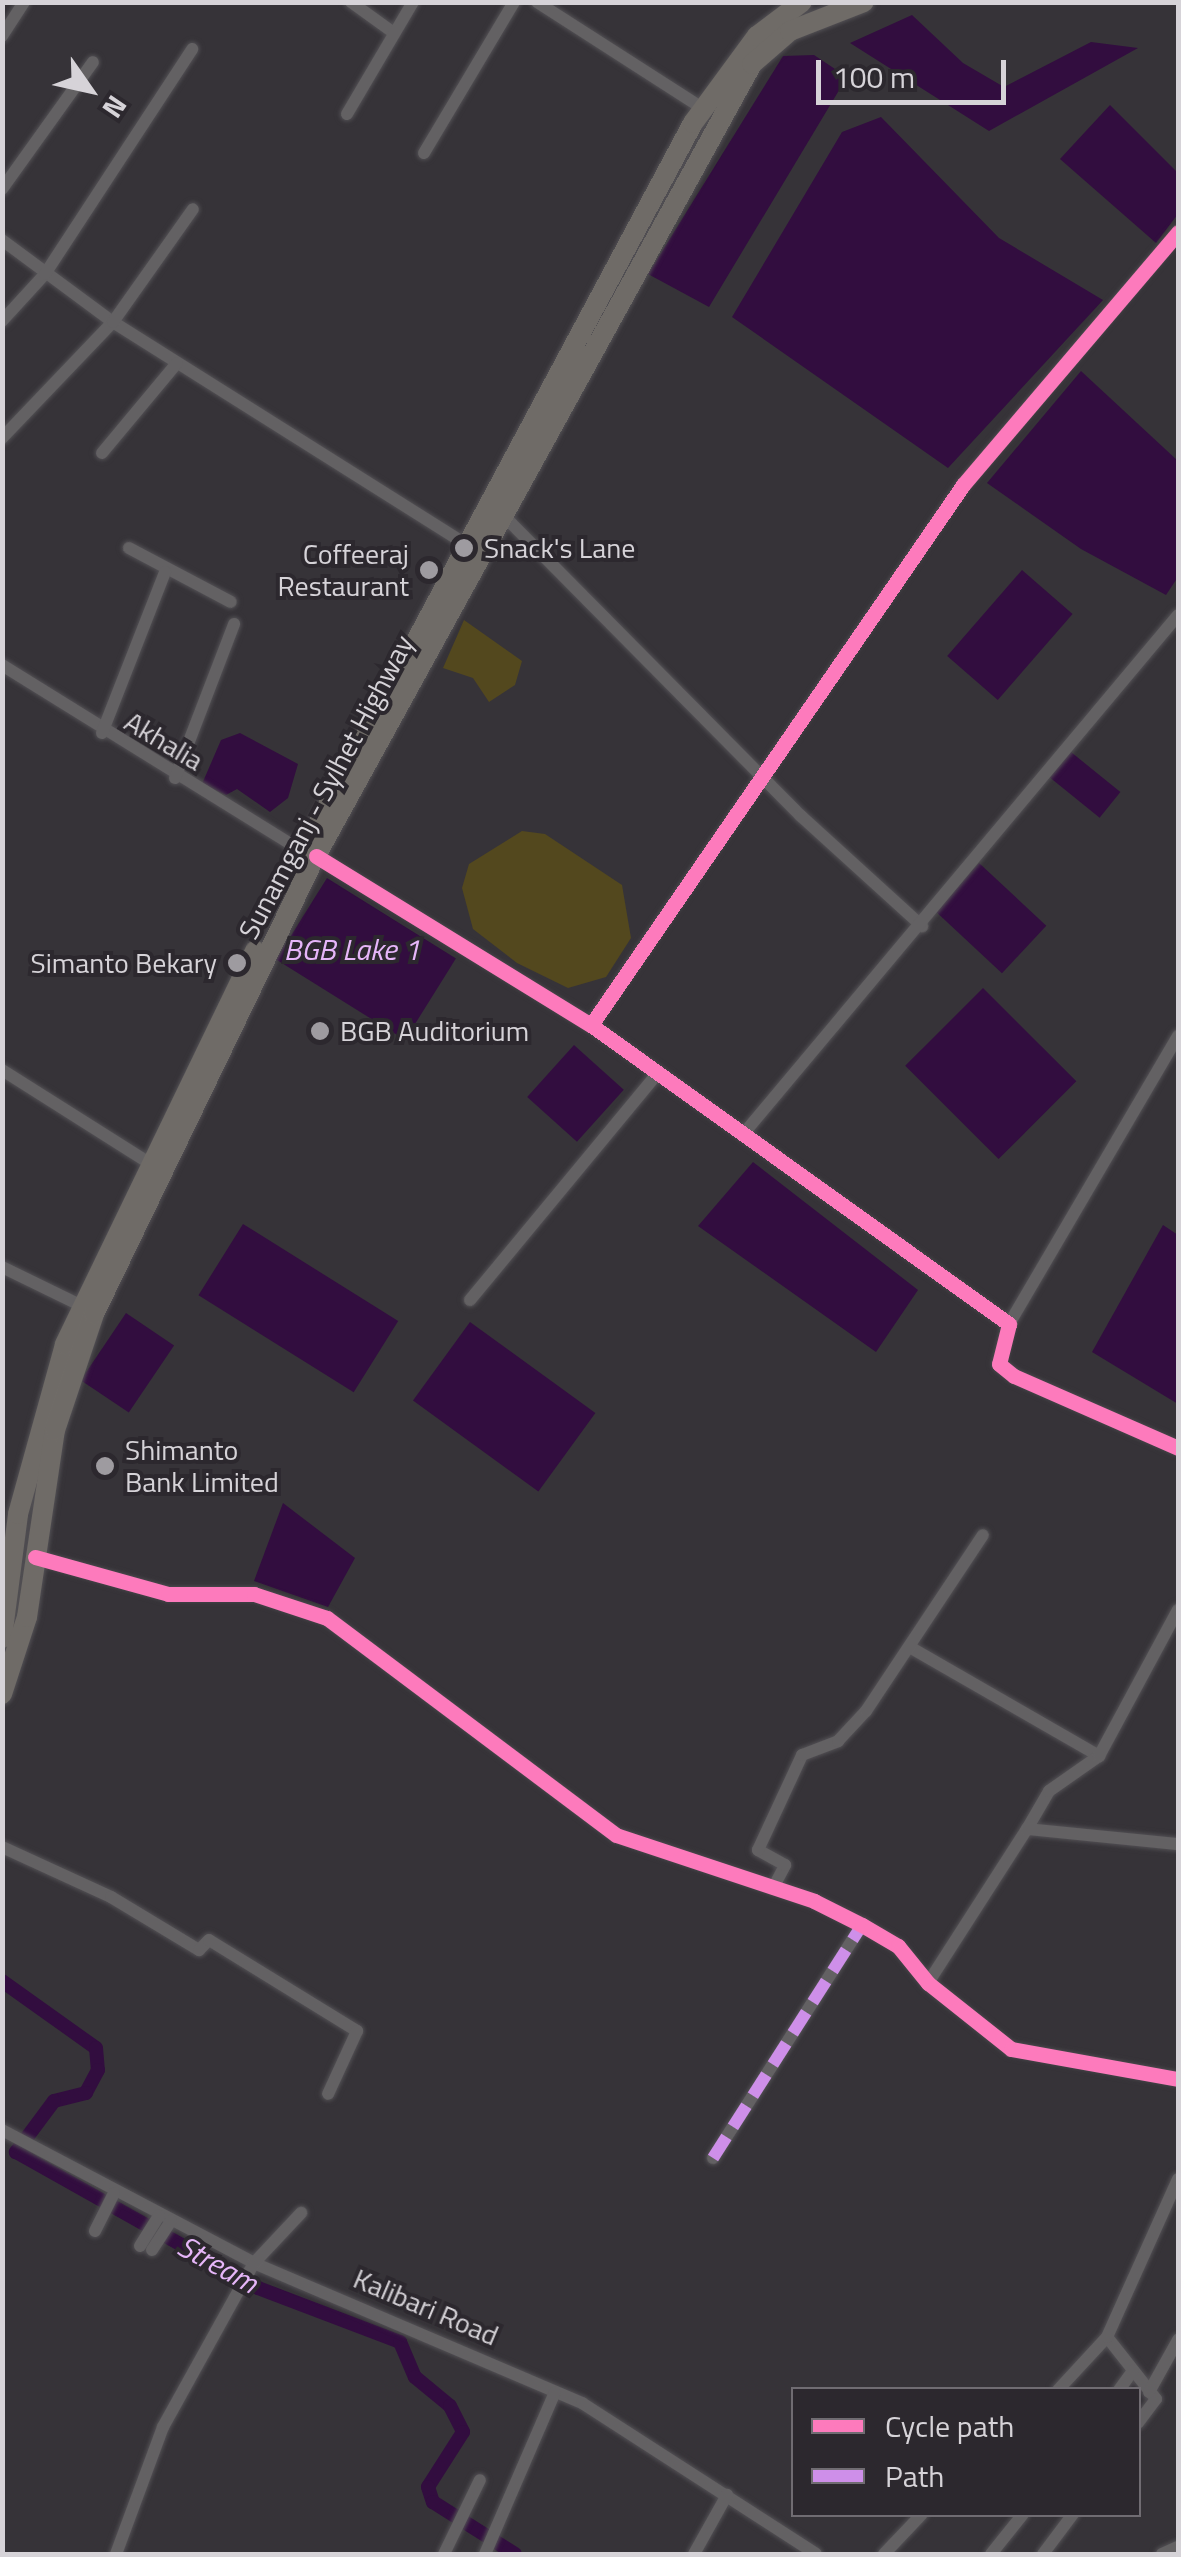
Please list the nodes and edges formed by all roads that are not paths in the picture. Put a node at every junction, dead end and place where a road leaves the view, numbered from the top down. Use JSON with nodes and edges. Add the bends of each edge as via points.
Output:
{"nodes":[{"id":1,"x":24,"y":2,"type":"edge"},
{"id":2,"x":352,"y":2,"type":"edge"},
{"id":3,"x":413,"y":2,"type":"edge"},
{"id":4,"x":514,"y":2,"type":"edge"},
{"id":5,"x":537,"y":2,"type":"edge"},
{"id":6,"x":802,"y":2,"type":"edge"},
{"id":7,"x":864,"y":2,"type":"edge"},
{"id":8,"x":779,"y":8,"type":"edge"},
{"id":9,"x":394,"y":33,"type":"junction"},
{"id":10,"x":2,"y":36,"type":"edge"},
{"id":11,"x":192,"y":48,"type":"dead end"},
{"id":12,"x":92,"y":62,"type":"dead end"},
{"id":13,"x":702,"y":108,"type":"junction"},
{"id":14,"x":346,"y":114,"type":"dead end"},
{"id":15,"x":424,"y":153,"type":"dead end"},
{"id":16,"x":2,"y":188,"type":"edge"},
{"id":17,"x":193,"y":209,"type":"dead end"},
{"id":18,"x":1178,"y":232,"type":"edge"},
{"id":19,"x":2,"y":240,"type":"edge"},
{"id":20,"x":45,"y":274,"type":"junction"},
{"id":21,"x":2,"y":321,"type":"edge"},
{"id":22,"x":113,"y":322,"type":"junction"},
{"id":23,"x":177,"y":362,"type":"junction"},
{"id":24,"x":2,"y":438,"type":"edge"},
{"id":25,"x":102,"y":453,"type":"dead end"},
{"id":26,"x":504,"y":516,"type":"junction"},
{"id":27,"x":470,"y":547,"type":"junction"},
{"id":28,"x":129,"y":548,"type":"dead end"},
{"id":29,"x":166,"y":572,"type":"junction"},
{"id":30,"x":231,"y":602,"type":"dead end"},
{"id":31,"x":1178,"y":615,"type":"edge"},
{"id":32,"x":234,"y":624,"type":"dead end"},
{"id":33,"x":2,"y":665,"type":"edge"},
{"id":34,"x":102,"y":733,"type":"junction"},
{"id":35,"x":174,"y":778,"type":"junction"},
{"id":36,"x":763,"y":778,"type":"junction"},
{"id":37,"x":310,"y":854,"type":"junction"},
{"id":38,"x":922,"y":926,"type":"junction"},
{"id":39,"x":591,"y":1025,"type":"junction"},
{"id":40,"x":1178,"y":1036,"type":"edge"},
{"id":41,"x":2,"y":1070,"type":"edge"},
{"id":42,"x":658,"y":1073,"type":"junction"},
{"id":43,"x":745,"y":1132,"type":"junction"},
{"id":44,"x":149,"y":1163,"type":"junction"},
{"id":45,"x":2,"y":1268,"type":"edge"},
{"id":46,"x":470,"y":1300,"type":"dead end"},
{"id":47,"x":82,"y":1306,"type":"junction"},
{"id":48,"x":1009,"y":1324,"type":"junction"},
{"id":49,"x":1178,"y":1448,"type":"edge"},
{"id":50,"x":10,"y":1511,"type":"edge"},
{"id":51,"x":983,"y":1535,"type":"dead end"},
{"id":52,"x":35,"y":1557,"type":"junction"},
{"id":53,"x":1178,"y":1610,"type":"edge"},
{"id":54,"x":2,"y":1638,"type":"edge"},
{"id":55,"x":913,"y":1649,"type":"junction"},
{"id":56,"x":3,"y":1690,"type":"edge"},
{"id":57,"x":1099,"y":1756,"type":"junction"},
{"id":58,"x":1027,"y":1829,"type":"junction"},
{"id":59,"x":1178,"y":1844,"type":"edge"},
{"id":60,"x":2,"y":1847,"type":"edge"},
{"id":61,"x":772,"y":1888,"type":"junction"},
{"id":62,"x":862,"y":1925,"type":"junction"},
{"id":63,"x":928,"y":1984,"type":"junction"},
{"id":64,"x":1178,"y":2079,"type":"edge"},
{"id":65,"x":328,"y":2094,"type":"dead end"},
{"id":66,"x":7,"y":2132,"type":"edge"},
{"id":67,"x":714,"y":2158,"type":"dead end"},
{"id":68,"x":1178,"y":2179,"type":"edge"},
{"id":69,"x":114,"y":2193,"type":"junction"},
{"id":70,"x":301,"y":2213,"type":"dead end"},
{"id":71,"x":165,"y":2219,"type":"junction"},
{"id":72,"x":96,"y":2230,"type":"dead end"},
{"id":73,"x":146,"y":2248,"type":"dead end"},
{"id":74,"x":254,"y":2263,"type":"junction"},
{"id":75,"x":1107,"y":2337,"type":"junction"},
{"id":76,"x":1178,"y":2340,"type":"edge"},
{"id":77,"x":1133,"y":2371,"type":"junction"},
{"id":78,"x":1061,"y":2387,"type":"edge"},
{"id":79,"x":1121,"y":2387,"type":"edge"},
{"id":80,"x":555,"y":2392,"type":"junction"},
{"id":81,"x":1149,"y":2392,"type":"junction"},
{"id":82,"x":1141,"y":2419,"type":"edge"},
{"id":83,"x":480,"y":2480,"type":"dead end"},
{"id":84,"x":727,"y":2496,"type":"junction"},
{"id":85,"x":919,"y":2517,"type":"edge"},
{"id":86,"x":1021,"y":2517,"type":"edge"},
{"id":87,"x":1071,"y":2517,"type":"edge"},
{"id":88,"x":1178,"y":2548,"type":"edge"},
{"id":89,"x":487,"y":2550,"type":"edge"},
{"id":90,"x":116,"y":2554,"type":"edge"},
{"id":91,"x":442,"y":2554,"type":"edge"},
{"id":92,"x":694,"y":2554,"type":"edge"},
{"id":93,"x":816,"y":2554,"type":"edge"},
{"id":94,"x":884,"y":2554,"type":"edge"},
{"id":95,"x":991,"y":2554,"type":"edge"},
{"id":96,"x":1043,"y":2554,"type":"edge"},
{"id":97,"x":1162,"y":2554,"type":"edge"}],
"edges":[{"from":1,"to":10,"type":"street"},
{"from":2,"to":9,"type":"street"},
{"from":3,"to":9,"type":"street"},
{"from":4,"to":15,"type":"street"},
{"from":5,"to":13,"type":"street"},
{"from":6,"to":8,"type":"main road","name":"Sunamganj - Sylhet Highway"},
{"from":7,"to":26,"type":"main road","name":"Sunamganj - Sylhet Highway","via":[[790,31],[752,64]]},
{"from":8,"to":13,"type":"main road","name":"Sunamganj - Sylhet Highway"},
{"from":9,"to":14,"type":"street"},
{"from":11,"to":20,"type":"street"},
{"from":12,"to":16,"type":"street"},
{"from":13,"to":27,"type":"main road","name":"Sunamganj - Sylhet Highway"},
{"from":17,"to":22,"type":"street"},
{"from":18,"to":36,"type":"street","via":[[963,485]]},
{"from":19,"to":20,"type":"street"},
{"from":20,"to":21,"type":"street"},
{"from":20,"to":22,"type":"street"},
{"from":22,"to":23,"type":"street"},
{"from":22,"to":24,"type":"street"},
{"from":23,"to":25,"type":"street"},
{"from":23,"to":27,"type":"street"},
{"from":26,"to":36,"type":"street"},
{"from":26,"to":37,"type":"main road","name":"Sunamganj - Sylhet Highway"},
{"from":27,"to":37,"type":"main road","name":"Sunamganj - Sylhet Highway"},
{"from":28,"to":29,"type":"street"},
{"from":29,"to":30,"type":"street"},
{"from":29,"to":34,"type":"street"},
{"from":31,"to":38,"type":"street"},
{"from":32,"to":35,"type":"street"},
{"from":33,"to":34,"type":"street","name":"Akhalia"},
{"from":34,"to":35,"type":"street","name":"Akhalia"},
{"from":35,"to":37,"type":"street","name":"Akhalia"},
{"from":36,"to":38,"type":"street"},
{"from":36,"to":39,"type":"street"},
{"from":37,"to":39,"type":"street","name":"Akhalia"},
{"from":37,"to":44,"type":"main road","name":"Sunamganj - Sylhet Highway"},
{"from":37,"to":52,"type":"main road","name":"Sunamganj - Sylhet Highway","via":[[94,1314],[55,1430]]},
{"from":38,"to":43,"type":"street"},
{"from":39,"to":42,"type":"street","name":"Akhalia"},
{"from":40,"to":48,"type":"street"},
{"from":41,"to":44,"type":"street"},
{"from":42,"to":43,"type":"street","name":"Akhalia"},
{"from":42,"to":46,"type":"street"},
{"from":43,"to":48,"type":"street","name":"Akhalia"},
{"from":44,"to":47,"type":"main road","name":"Sunamganj - Sylhet Highway"},
{"from":45,"to":47,"type":"street"},
{"from":47,"to":50,"type":"main road","name":"Sunamganj - Sylhet Highway"},
{"from":48,"to":49,"type":"street","via":[[999,1364],[1014,1376],[1118,1415]]},
{"from":50,"to":54,"type":"main road","name":"Sunamganj - Sylhet Highway"},
{"from":51,"to":55,"type":"street"},
{"from":52,"to":56,"type":"main road","name":"Sunamganj - Sylhet Highway","via":[[21,1647]]},
{"from":52,"to":61,"type":"street","via":[[168,1594],[254,1594],[327,1618],[616,1835]]},
{"from":53,"to":57,"type":"street"},
{"from":55,"to":57,"type":"street"},
{"from":55,"to":61,"type":"street","via":[[838,1740],[802,1755],[758,1850],[785,1865]]},
{"from":57,"to":58,"type":"street","via":[[1049,1791]]},
{"from":58,"to":59,"type":"street"},
{"from":58,"to":63,"type":"street"},
{"from":60,"to":65,"type":"street","via":[[111,1896],[200,1950],[208,1940],[358,2031]]},
{"from":61,"to":62,"type":"street"},
{"from":62,"to":63,"type":"street","via":[[898,1946]]},
{"from":62,"to":67,"type":"street"},
{"from":63,"to":64,"type":"street","via":[[1011,2049]]},
{"from":66,"to":69,"type":"street","name":"Kalibari Road"},
{"from":68,"to":75,"type":"street"},
{"from":69,"to":71,"type":"street","name":"Kalibari Road"},
{"from":69,"to":72,"type":"street"},
{"from":70,"to":74,"type":"street"},
{"from":71,"to":73,"type":"street"},
{"from":71,"to":74,"type":"street","name":"Kalibari Road"},
{"from":74,"to":80,"type":"street","name":"Kalibari Road"},
{"from":74,"to":90,"type":"street","via":[[163,2428]]},
{"from":75,"to":77,"type":"street"},
{"from":75,"to":78,"type":"street"},
{"from":76,"to":81,"type":"street"},
{"from":77,"to":79,"type":"street"},
{"from":77,"to":81,"type":"street"},
{"from":80,"to":84,"type":"street","name":"Kalibari Road"},
{"from":80,"to":89,"type":"street"},
{"from":81,"to":82,"type":"street","via":[[1156,2399]]},
{"from":83,"to":91,"type":"street"},
{"from":84,"to":92,"type":"street"},
{"from":84,"to":93,"type":"street","name":"Kalibari Road"},
{"from":85,"to":94,"type":"street"},
{"from":86,"to":95,"type":"street"},
{"from":87,"to":96,"type":"street"},
{"from":88,"to":97,"type":"street"}]}
